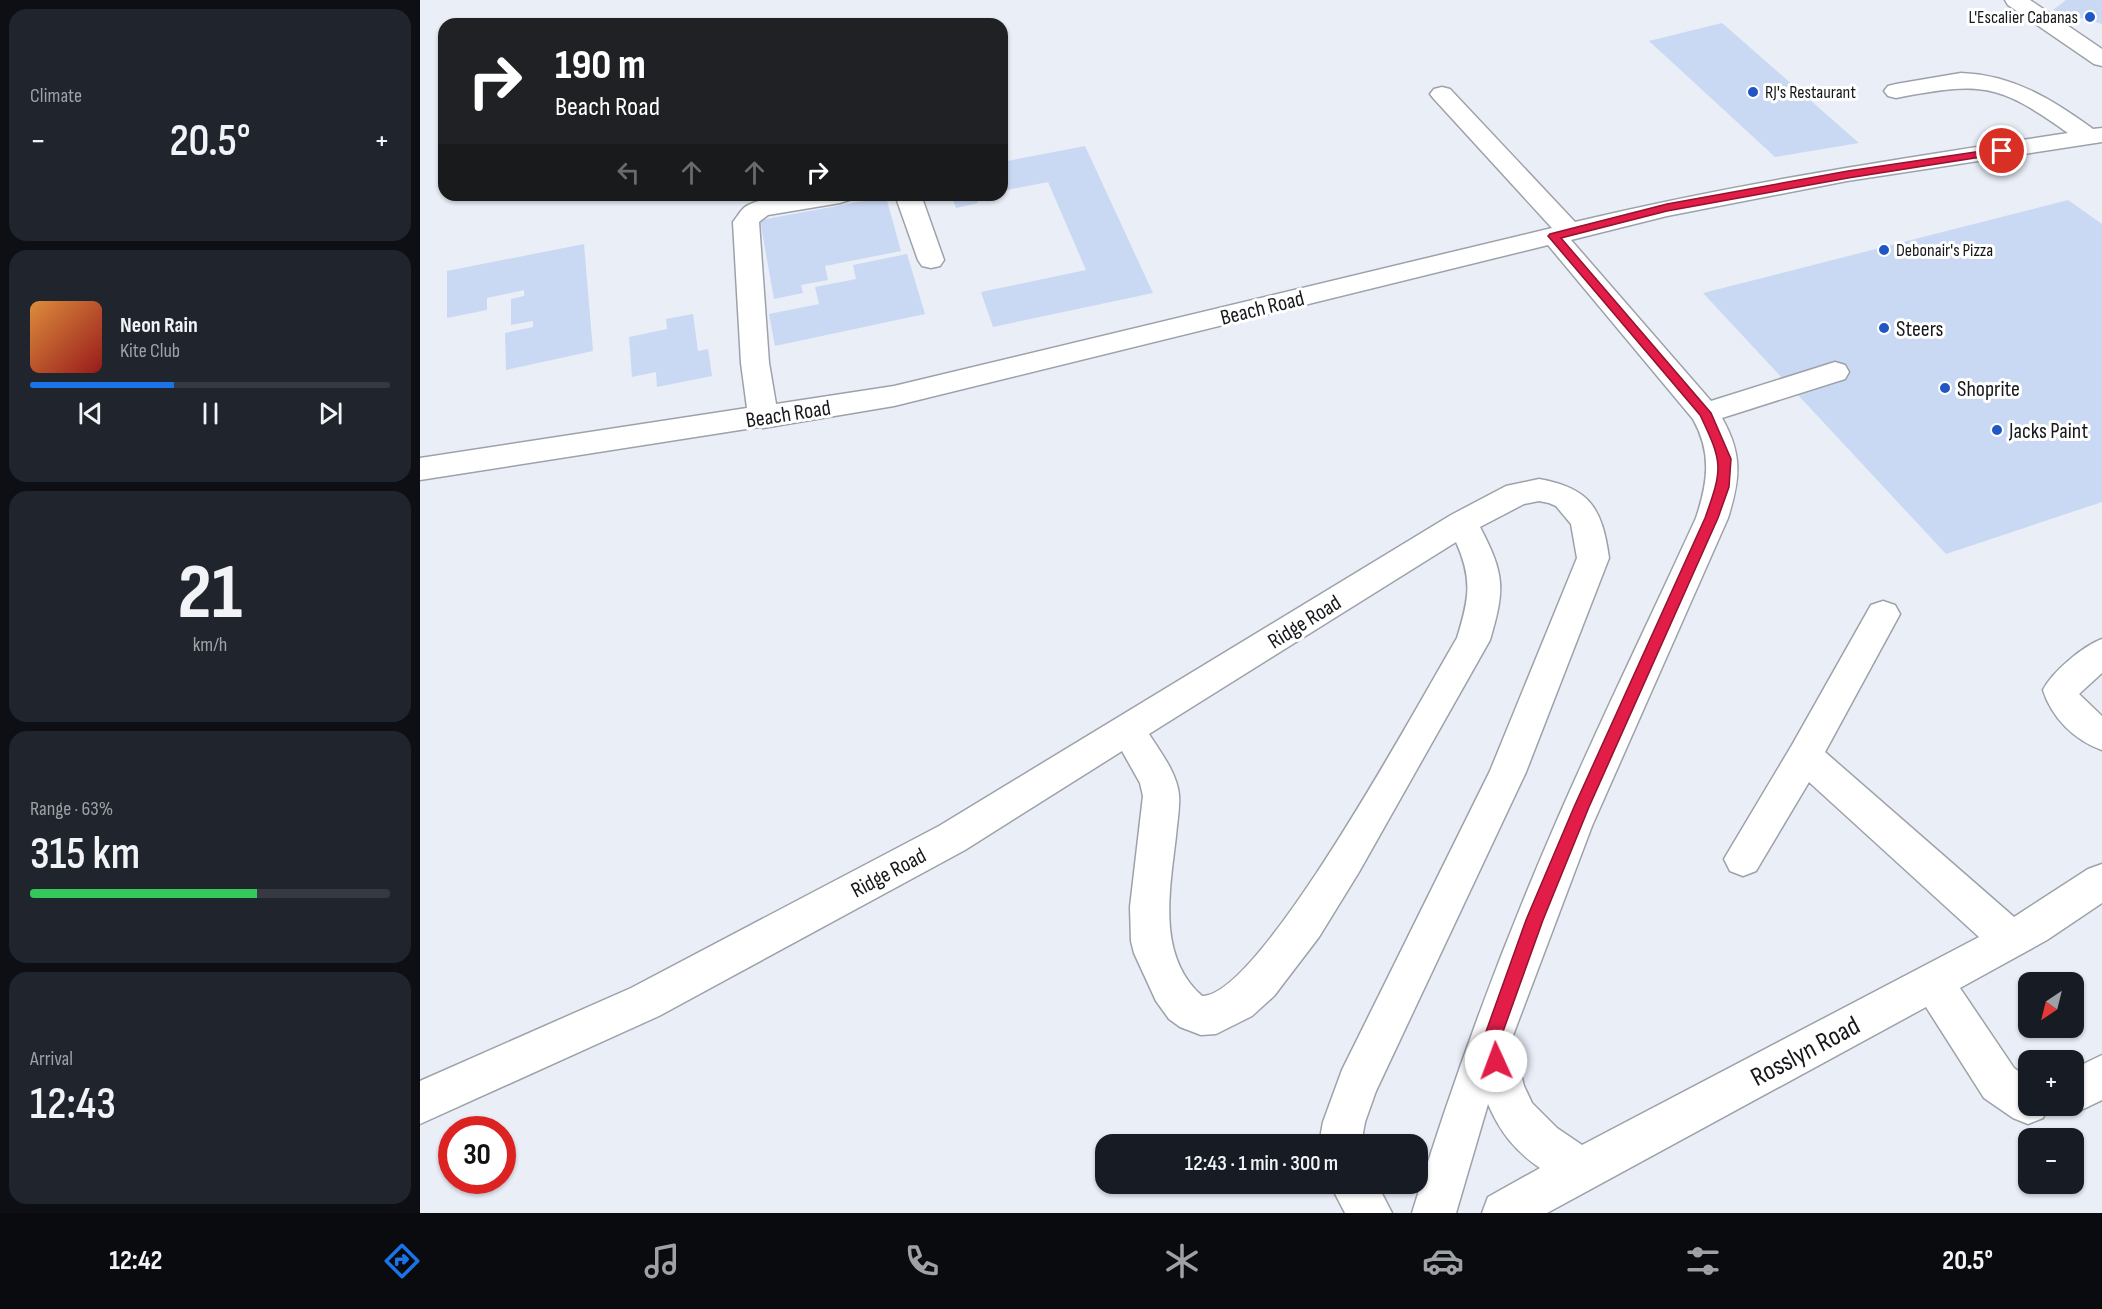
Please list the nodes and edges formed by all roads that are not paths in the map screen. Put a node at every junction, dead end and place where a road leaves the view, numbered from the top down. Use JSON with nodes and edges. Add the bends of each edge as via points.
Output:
{"nodes":[{"id":1,"x":2016,"y":0,"type":"edge"},
{"id":2,"x":2102,"y":59,"type":"edge"},
{"id":3,"x":1896,"y":90,"type":"dead end"},
{"id":4,"x":1442,"y":94,"type":"dead end"},
{"id":5,"x":2096,"y":137,"type":"edge"},
{"id":6,"x":806,"y":201,"type":"edge"},
{"id":7,"x":910,"y":201,"type":"edge"},
{"id":8,"x":1562,"y":234,"type":"junction"},
{"id":9,"x":931,"y":260,"type":"dead end"},
{"id":10,"x":1835,"y":372,"type":"dead end"},
{"id":11,"x":1705,"y":413,"type":"junction"},
{"id":12,"x":763,"y":418,"type":"junction"},
{"id":13,"x":420,"y":469,"type":"edge"},
{"id":14,"x":1462,"y":523,"type":"junction"},
{"id":15,"x":1883,"y":614,"type":"dead end"},
{"id":16,"x":2102,"y":653,"type":"edge"},
{"id":17,"x":1128,"y":730,"type":"junction"},
{"id":18,"x":2102,"y":735,"type":"edge"},
{"id":19,"x":1805,"y":756,"type":"junction"},
{"id":20,"x":1743,"y":859,"type":"dead end"},
{"id":21,"x":2102,"y":881,"type":"edge"},
{"id":22,"x":2011,"y":940,"type":"junction"},
{"id":23,"x":1933,"y":982,"type":"junction"},
{"id":24,"x":1492,"y":1040,"type":"junction"},
{"id":25,"x":2102,"y":1076,"type":"edge"},
{"id":26,"x":2084,"y":1087,"type":"edge"},
{"id":27,"x":2018,"y":1095,"type":"edge"},
{"id":28,"x":420,"y":1103,"type":"edge"},
{"id":29,"x":1342,"y":1134,"type":"edge"},
{"id":30,"x":1581,"y":1168,"type":"junction"},
{"id":31,"x":1358,"y":1194,"type":"edge"},
{"id":32,"x":1370,"y":1213,"type":"edge"},
{"id":33,"x":1434,"y":1213,"type":"edge"},
{"id":34,"x":1504,"y":1213,"type":"edge"}],
"edges":[{"from":1,"to":2,"type":"street"},
{"from":3,"to":5,"type":"street","via":[[1961,80],[1990,82],[2028,95]]},
{"from":4,"to":8,"type":"street"},
{"from":5,"to":8,"type":"street","name":"Beach Road","via":[[1848,174],[1667,208]]},
{"from":6,"to":12,"type":"street","via":[[760,209],[746,222],[755,363]]},
{"from":7,"to":9,"type":"street"},
{"from":8,"to":11,"type":"street"},
{"from":8,"to":12,"type":"street","name":"Beach Road","via":[[894,396]]},
{"from":10,"to":11,"type":"street"},
{"from":11,"to":24,"type":"street","via":[[1725,459],[1722,487],[1712,518],[1573,826],[1534,920]]},
{"from":12,"to":13,"type":"street","name":"Beach Road"},
{"from":14,"to":17,"type":"street","name":"Ridge Road"},
{"from":14,"to":17,"type":"street","via":[[1486,575],[1485,599],[1473,640],[1330,885],[1285,954],[1258,986],[1216,1014],[1200,1016],[1185,1009],[1154,951],[1150,914],[1161,796],[1158,780]]},
{"from":14,"to":29,"type":"street","name":"Ridge Road","via":[[1518,494],[1539,490],[1555,493],[1567,498],[1585,519],[1593,558],[1508,772],[1357,1085]]},
{"from":15,"to":19,"type":"street"},
{"from":16,"to":18,"type":"street","via":[[2060,690],[2067,708]]},
{"from":17,"to":28,"type":"street","name":"Ridge Road","via":[[952,838],[645,1002]]},
{"from":19,"to":20,"type":"street"},
{"from":19,"to":22,"type":"street"},
{"from":21,"to":22,"type":"street","name":"Rosslyn Road"},
{"from":22,"to":23,"type":"street","name":"Rosslyn Road"},
{"from":23,"to":27,"type":"street","via":[[1999,1083]]},
{"from":23,"to":30,"type":"street","name":"Rosslyn Road"},
{"from":24,"to":30,"type":"street","via":[[1500,1082],[1518,1121],[1553,1152]]},
{"from":24,"to":33,"type":"street","via":[[1464,1112]]},
{"from":25,"to":26,"type":"street"},
{"from":30,"to":34,"type":"street","name":"Rosslyn Road"},
{"from":31,"to":32,"type":"street"}]}
